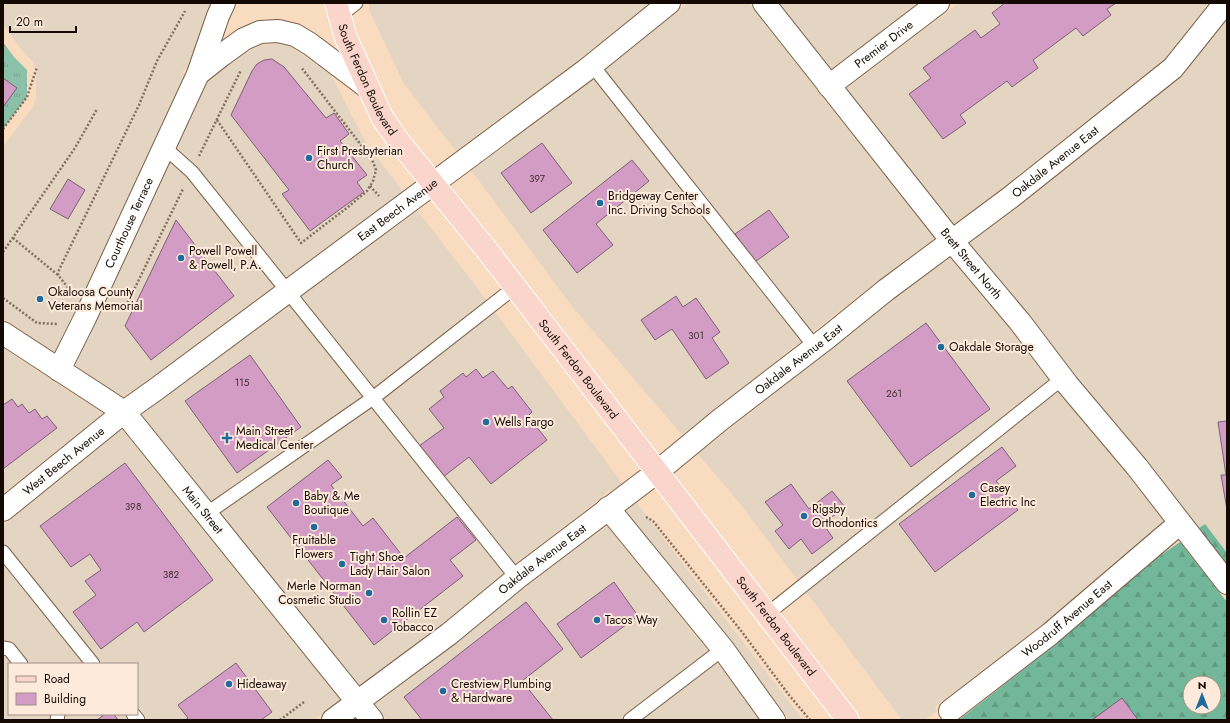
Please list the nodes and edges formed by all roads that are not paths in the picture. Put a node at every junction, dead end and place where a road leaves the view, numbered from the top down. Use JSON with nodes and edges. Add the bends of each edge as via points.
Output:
{"nodes":[{"id":1,"x":224,"y":3,"type":"edge"},
{"id":2,"x":669,"y":3,"type":"edge"},
{"id":3,"x":764,"y":3,"type":"edge"},
{"id":4,"x":938,"y":3,"type":"edge"},
{"id":5,"x":1225,"y":3,"type":"edge"},
{"id":6,"x":344,"y":7,"type":"edge"},
{"id":7,"x":592,"y":65,"type":"junction"},
{"id":8,"x":198,"y":74,"type":"junction"},
{"id":9,"x":829,"y":86,"type":"junction"},
{"id":10,"x":367,"y":87,"type":"junction"},
{"id":11,"x":164,"y":147,"type":"junction"},
{"id":12,"x":433,"y":184,"type":"junction"},
{"id":13,"x":952,"y":241,"type":"junction"},
{"id":14,"x":515,"y":287,"type":"junction"},
{"id":15,"x":288,"y":292,"type":"junction"},
{"id":16,"x":3,"y":333,"type":"edge"},
{"id":17,"x":815,"y":347,"type":"junction"},
{"id":18,"x":59,"y":370,"type":"junction"},
{"id":19,"x":1063,"y":378,"type":"junction"},
{"id":20,"x":373,"y":398,"type":"junction"},
{"id":21,"x":124,"y":412,"type":"junction"},
{"id":22,"x":657,"y":472,"type":"junction"},
{"id":23,"x":608,"y":508,"type":"junction"},
{"id":24,"x":3,"y":510,"type":"edge"},
{"id":25,"x":206,"y":514,"type":"junction"},
{"id":26,"x":1180,"y":522,"type":"junction"},
{"id":27,"x":3,"y":552,"type":"edge"},
{"id":28,"x":517,"y":578,"type":"junction"},
{"id":29,"x":1227,"y":583,"type":"edge"},
{"id":30,"x":766,"y":614,"type":"junction"},
{"id":31,"x":3,"y":648,"type":"edge"},
{"id":32,"x":723,"y":650,"type":"junction"},
{"id":33,"x":20,"y":663,"type":"edge"},
{"id":34,"x":92,"y":663,"type":"edge"},
{"id":35,"x":358,"y":702,"type":"junction"},
{"id":36,"x":950,"y":711,"type":"dead end"},
{"id":37,"x":333,"y":720,"type":"edge"},
{"id":38,"x":372,"y":720,"type":"edge"},
{"id":39,"x":630,"y":720,"type":"edge"},
{"id":40,"x":774,"y":720,"type":"edge"},
{"id":41,"x":848,"y":720,"type":"edge"}],
"edges":[{"from":1,"to":8,"type":"street","name":"Courthouse Terrace"},
{"from":2,"to":7,"type":"street","name":"East Beech Avenue"},
{"from":3,"to":9,"type":"street","name":"Brett Street North"},
{"from":4,"to":9,"type":"street","name":"Premier Drive"},
{"from":5,"to":13,"type":"street","name":"Oakdale Avenue East","via":[[1173,68]]},
{"from":6,"to":10,"type":"main road","name":"South Ferdon Boulevard","via":[[346,38]]},
{"from":7,"to":12,"type":"street","name":"East Beech Avenue"},
{"from":7,"to":17,"type":"lane"},
{"from":8,"to":10,"type":"street","name":"Courthouse Terrace","via":[[244,39],[260,32],[278,31],[295,35],[310,44]]},
{"from":8,"to":11,"type":"street","name":"Courthouse Terrace"},
{"from":9,"to":13,"type":"street","name":"Brett Street North"},
{"from":10,"to":12,"type":"main road","name":"South Ferdon Boulevard","via":[[382,117]]},
{"from":11,"to":15,"type":"lane","via":[[192,172]]},
{"from":11,"to":18,"type":"street","name":"Courthouse Terrace"},
{"from":12,"to":14,"type":"main road","name":"South Ferdon Boulevard"},
{"from":12,"to":15,"type":"street","name":"East Beech Avenue"},
{"from":13,"to":17,"type":"street","name":"Oakdale Avenue East"},
{"from":13,"to":19,"type":"street","name":"Brett Street North"},
{"from":14,"to":20,"type":"lane"},
{"from":14,"to":22,"type":"main road","name":"South Ferdon Boulevard"},
{"from":15,"to":20,"type":"lane"},
{"from":15,"to":21,"type":"street","name":"East Beech Avenue"},
{"from":16,"to":18,"type":"street","name":"Main Street"},
{"from":17,"to":22,"type":"street","name":"Oakdale Avenue East"},
{"from":18,"to":21,"type":"street","name":"Main Street"},
{"from":19,"to":26,"type":"street","name":"Brett Street North"},
{"from":19,"to":30,"type":"lane"},
{"from":20,"to":25,"type":"lane"},
{"from":20,"to":28,"type":"lane"},
{"from":21,"to":24,"type":"street","name":"West Beech Avenue"},
{"from":21,"to":25,"type":"street","name":"Main Street"},
{"from":22,"to":23,"type":"street","name":"Oakdale Avenue East"},
{"from":22,"to":30,"type":"main road","name":"South Ferdon Boulevard"},
{"from":23,"to":28,"type":"street","name":"Oakdale Avenue East"},
{"from":23,"to":32,"type":"street"},
{"from":25,"to":35,"type":"street","name":"Main Street"},
{"from":26,"to":29,"type":"street","name":"Brett Street North"},
{"from":26,"to":36,"type":"street","name":"Woodruff Avenue East","via":[[1050,634]]},
{"from":27,"to":34,"type":"lane"},
{"from":28,"to":35,"type":"street","name":"Oakdale Avenue East","via":[[449,634]]},
{"from":30,"to":41,"type":"main road","name":"South Ferdon Boulevard"},
{"from":31,"to":33,"type":"lane","via":[[9,649]]},
{"from":32,"to":39,"type":"lane"},
{"from":32,"to":40,"type":"street"},
{"from":35,"to":37,"type":"street","name":"Oakdale Avenue East"},
{"from":35,"to":38,"type":"street","name":"Main Street"}]}
